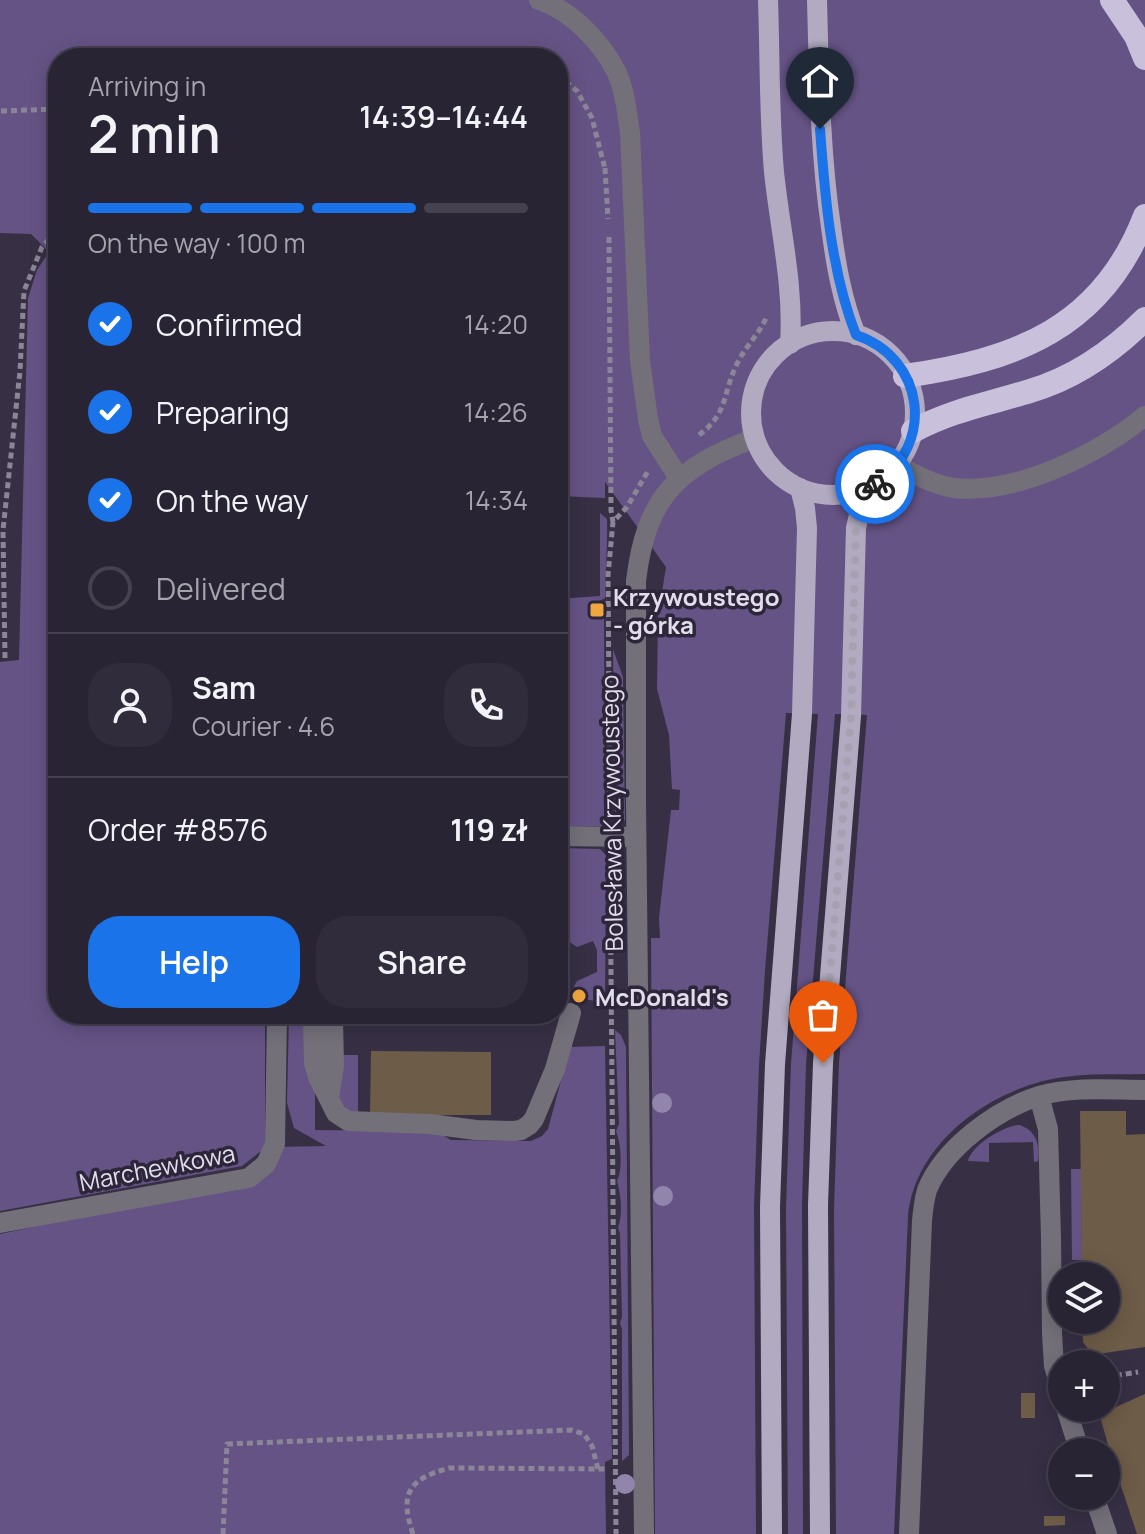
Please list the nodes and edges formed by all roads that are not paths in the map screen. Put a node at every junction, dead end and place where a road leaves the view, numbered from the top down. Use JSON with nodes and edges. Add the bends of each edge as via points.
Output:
{"nodes":[{"id":1,"x":539,"y":0,"type":"edge"},
{"id":2,"x":768,"y":0,"type":"edge"},
{"id":3,"x":817,"y":0,"type":"edge"},
{"id":4,"x":1112,"y":0,"type":"edge"},
{"id":5,"x":1145,"y":58,"type":"edge"},
{"id":6,"x":1145,"y":216,"type":"edge"},
{"id":7,"x":1145,"y":319,"type":"edge"},
{"id":8,"x":856,"y":335,"type":"junction"},
{"id":9,"x":790,"y":344,"type":"junction"},
{"id":10,"x":905,"y":376,"type":"junction"},
{"id":11,"x":1145,"y":416,"type":"edge"},
{"id":12,"x":913,"y":431,"type":"junction"},
{"id":13,"x":755,"y":438,"type":"junction"},
{"id":14,"x":897,"y":465,"type":"junction"},
{"id":15,"x":679,"y":478,"type":"junction"},
{"id":16,"x":800,"y":488,"type":"junction"},
{"id":17,"x":865,"y":489,"type":"junction"},
{"id":18,"x":568,"y":836,"type":"edge"},
{"id":19,"x":636,"y":837,"type":"junction"},
{"id":20,"x":571,"y":1013,"type":"dead end"},
{"id":21,"x":277,"y":1024,"type":"edge"},
{"id":22,"x":313,"y":1024,"type":"edge"},
{"id":23,"x":333,"y":1024,"type":"edge"},
{"id":24,"x":568,"y":1024,"type":"edge"},
{"id":25,"x":568,"y":1024,"type":"edge"},
{"id":26,"x":1145,"y":1090,"type":"edge"},
{"id":27,"x":1039,"y":1096,"type":"junction"},
{"id":28,"x":329,"y":1097,"type":"junction"},
{"id":29,"x":0,"y":1223,"type":"edge"},
{"id":30,"x":1053,"y":1350,"type":"edge"},
{"id":31,"x":1099,"y":1510,"type":"edge"},
{"id":32,"x":644,"y":1534,"type":"edge"},
{"id":33,"x":772,"y":1534,"type":"edge"},
{"id":34,"x":820,"y":1534,"type":"edge"},
{"id":35,"x":909,"y":1534,"type":"edge"},
{"id":36,"x":1107,"y":1534,"type":"edge"}],
"edges":[{"from":1,"to":15,"type":"street","via":[[579,24],[617,72],[630,133],[642,375],[652,436]]},
{"from":2,"to":9,"type":"main road","via":[[771,131],[791,298]]},
{"from":3,"to":8,"type":"main road","via":[[828,207],[841,289]]},
{"from":4,"to":5,"type":"highway"},
{"from":6,"to":10,"type":"highway","via":[[1114,273],[1055,330],[987,360]]},
{"from":7,"to":12,"type":"highway","via":[[1102,356],[1066,377],[957,411]]},
{"from":8,"to":9,"type":"main road","via":[[822,332]]},
{"from":8,"to":10,"type":"main road","via":[[881,347]]},
{"from":9,"to":13,"type":"main road","via":[[767,365],[756,385],[751,405]]},
{"from":10,"to":12,"type":"main road","via":[[914,400]]},
{"from":11,"to":14,"type":"street","via":[[1062,466],[990,487],[951,487]]},
{"from":12,"to":14,"type":"main road"},
{"from":13,"to":15,"type":"street","name":"Bolesława Krzywoustego","via":[[700,462]]},
{"from":13,"to":16,"type":"main road","via":[[775,471]]},
{"from":14,"to":17,"type":"main road"},
{"from":15,"to":19,"type":"street","name":"Bolesława Krzywoustego","via":[[651,517],[638,565]]},
{"from":16,"to":17,"type":"main road","via":[[831,495]]},
{"from":16,"to":33,"type":"main road","via":[[807,528],[802,714],[776,1048],[770,1207]]},
{"from":17,"to":34,"type":"main road","via":[[856,528],[851,716],[823,1063],[818,1205]]},
{"from":18,"to":19,"type":"street"},
{"from":19,"to":32,"type":"street","name":"Bolesława Krzywoustego"},
{"from":20,"to":25,"type":"street"},
{"from":21,"to":29,"type":"street","name":"Marchewkowa","via":[[275,1144],[266,1164],[249,1178]]},
{"from":22,"to":28,"type":"street","via":[[314,1063]]},
{"from":23,"to":28,"type":"street"},
{"from":24,"to":28,"type":"street","via":[[545,1095],[534,1119],[521,1130],[348,1121],[336,1113]]},
{"from":26,"to":27,"type":"street"},
{"from":27,"to":30,"type":"street","via":[[1048,1129]]},
{"from":27,"to":35,"type":"street","via":[[981,1127],[947,1158],[928,1189],[922,1221]]},
{"from":31,"to":36,"type":"street"}]}
